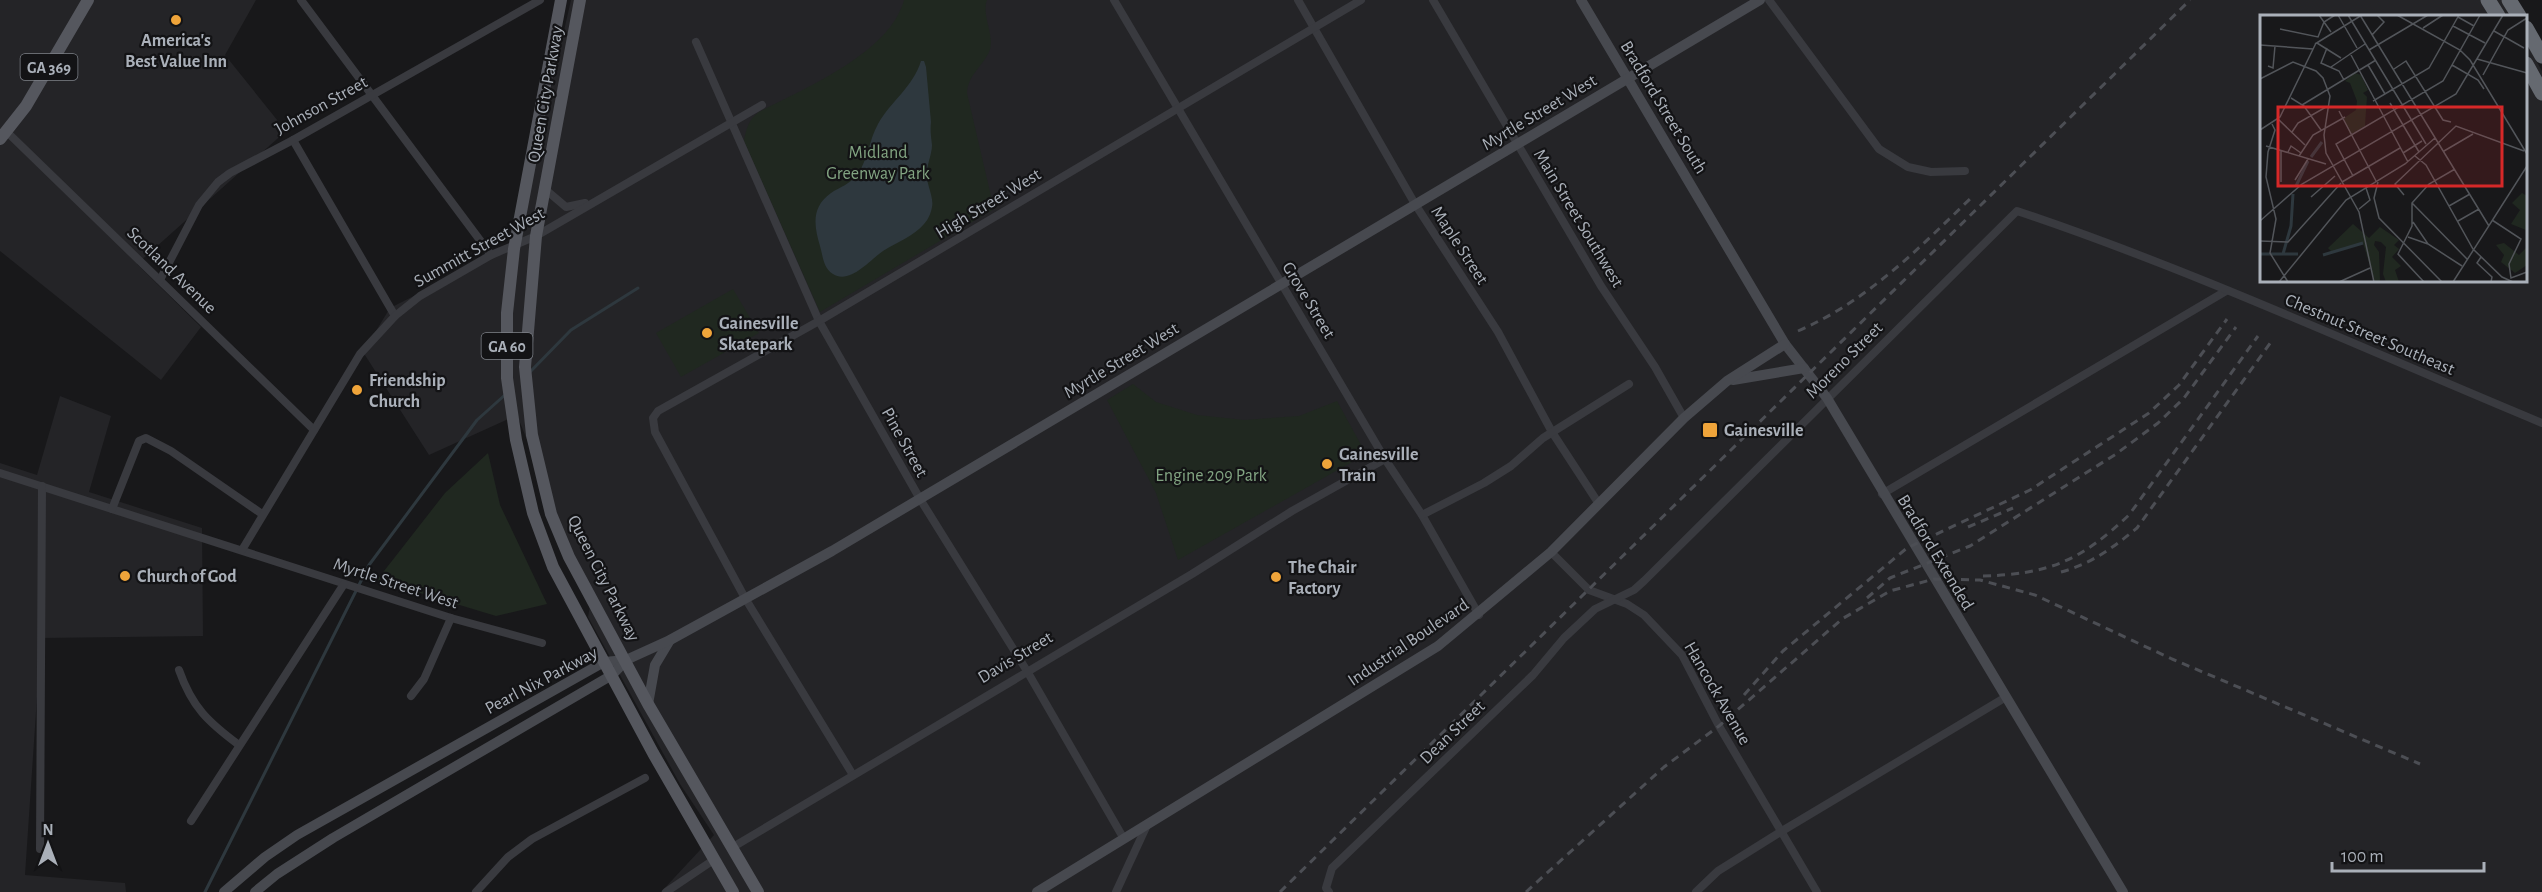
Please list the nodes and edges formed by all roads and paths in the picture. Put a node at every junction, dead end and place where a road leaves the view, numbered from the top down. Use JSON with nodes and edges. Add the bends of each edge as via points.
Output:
{"nodes":[{"id":1,"x":88,"y":0,"type":"edge"},
{"id":2,"x":301,"y":0,"type":"edge"},
{"id":3,"x":540,"y":0,"type":"edge"},
{"id":4,"x":561,"y":0,"type":"edge"},
{"id":5,"x":580,"y":0,"type":"edge"},
{"id":6,"x":1114,"y":0,"type":"edge"},
{"id":7,"x":1298,"y":0,"type":"edge"},
{"id":8,"x":1361,"y":0,"type":"edge"},
{"id":9,"x":1433,"y":0,"type":"edge"},
{"id":10,"x":1581,"y":0,"type":"edge"},
{"id":11,"x":1760,"y":0,"type":"edge"},
{"id":12,"x":1769,"y":0,"type":"edge"},
{"id":13,"x":2488,"y":0,"type":"edge"},
{"id":14,"x":2509,"y":0,"type":"edge"},
{"id":15,"x":2497,"y":15,"type":"edge"},
{"id":16,"x":2518,"y":15,"type":"edge"},
{"id":17,"x":1314,"y":28,"type":"junction"},
{"id":18,"x":2527,"y":30,"type":"edge"},
{"id":19,"x":696,"y":42,"type":"dead end"},
{"id":20,"x":2542,"y":57,"type":"edge"},
{"id":21,"x":2527,"y":66,"type":"edge"},
{"id":22,"x":1628,"y":78,"type":"junction"},
{"id":23,"x":2542,"y":93,"type":"edge"},
{"id":24,"x":371,"y":95,"type":"junction"},
{"id":25,"x":762,"y":105,"type":"dead end"},
{"id":26,"x":1177,"y":107,"type":"junction"},
{"id":27,"x":730,"y":122,"type":"junction"},
{"id":28,"x":3,"y":135,"type":"edge"},
{"id":29,"x":293,"y":140,"type":"junction"},
{"id":30,"x":1518,"y":144,"type":"junction"},
{"id":31,"x":1965,"y":171,"type":"dead end"},
{"id":32,"x":546,"y":190,"type":"junction"},
{"id":33,"x":589,"y":203,"type":"junction"},
{"id":34,"x":1415,"y":204,"type":"junction"},
{"id":35,"x":2017,"y":212,"type":"joint"},
{"id":36,"x":1719,"y":231,"type":"joint"},
{"id":37,"x":536,"y":236,"type":"junction"},
{"id":38,"x":515,"y":245,"type":"junction"},
{"id":39,"x":491,"y":255,"type":"junction"},
{"id":40,"x":160,"y":280,"type":"junction"},
{"id":41,"x":1282,"y":284,"type":"junction"},
{"id":42,"x":2226,"y":291,"type":"junction"},
{"id":43,"x":395,"y":316,"type":"junction"},
{"id":44,"x":819,"y":321,"type":"junction"},
{"id":45,"x":1785,"y":344,"type":"junction"},
{"id":46,"x":1804,"y":368,"type":"junction"},
{"id":47,"x":1727,"y":381,"type":"junction"},
{"id":48,"x":1629,"y":384,"type":"dead end"},
{"id":49,"x":1827,"y":398,"type":"junction"},
{"id":50,"x":1684,"y":418,"type":"junction"},
{"id":51,"x":2542,"y":423,"type":"edge"},
{"id":52,"x":314,"y":430,"type":"junction"},
{"id":53,"x":1552,"y":432,"type":"junction"},
{"id":54,"x":1385,"y":459,"type":"junction"},
{"id":55,"x":0,"y":473,"type":"edge"},
{"id":56,"x":42,"y":486,"type":"junction"},
{"id":57,"x":1882,"y":494,"type":"junction"},
{"id":58,"x":920,"y":499,"type":"junction"},
{"id":59,"x":1599,"y":504,"type":"junction"},
{"id":60,"x":112,"y":509,"type":"junction"},
{"id":61,"x":262,"y":514,"type":"junction"},
{"id":62,"x":1422,"y":515,"type":"junction"},
{"id":63,"x":242,"y":550,"type":"junction"},
{"id":64,"x":1551,"y":552,"type":"junction"},
{"id":65,"x":344,"y":584,"type":"junction"},
{"id":66,"x":745,"y":598,"type":"junction"},
{"id":67,"x":1612,"y":600,"type":"junction"},
{"id":68,"x":1479,"y":615,"type":"junction"},
{"id":69,"x":451,"y":618,"type":"junction"},
{"id":70,"x":670,"y":640,"type":"junction"},
{"id":71,"x":542,"y":643,"type":"dead end"},
{"id":72,"x":626,"y":660,"type":"junction"},
{"id":73,"x":604,"y":662,"type":"junction"},
{"id":74,"x":179,"y":670,"type":"dead end"},
{"id":75,"x":1027,"y":671,"type":"junction"},
{"id":76,"x":612,"y":675,"type":"junction"},
{"id":77,"x":411,"y":696,"type":"dead end"},
{"id":78,"x":2006,"y":697,"type":"junction"},
{"id":79,"x":648,"y":704,"type":"junction"},
{"id":80,"x":239,"y":745,"type":"junction"},
{"id":81,"x":852,"y":775,"type":"junction"},
{"id":82,"x":645,"y":778,"type":"dead end"},
{"id":83,"x":191,"y":821,"type":"dead end"},
{"id":84,"x":1147,"y":825,"type":"junction"},
{"id":85,"x":1782,"y":831,"type":"junction"},
{"id":86,"x":1124,"y":839,"type":"junction"},
{"id":87,"x":732,"y":847,"type":"junction"},
{"id":88,"x":40,"y":849,"type":"dead end"},
{"id":89,"x":715,"y":859,"type":"junction"},
{"id":90,"x":224,"y":892,"type":"edge"},
{"id":91,"x":255,"y":892,"type":"edge"},
{"id":92,"x":476,"y":892,"type":"edge"},
{"id":93,"x":666,"y":892,"type":"edge"},
{"id":94,"x":733,"y":892,"type":"edge"},
{"id":95,"x":758,"y":892,"type":"edge"},
{"id":96,"x":1036,"y":892,"type":"edge"},
{"id":97,"x":1116,"y":892,"type":"edge"},
{"id":98,"x":1329,"y":892,"type":"edge"},
{"id":99,"x":1696,"y":892,"type":"edge"},
{"id":100,"x":1817,"y":892,"type":"edge"},
{"id":101,"x":2123,"y":892,"type":"edge"}],
"edges":[{"from":1,"to":28,"type":"main road","number":"GA 369","via":[[26,106]]},
{"from":2,"to":24,"type":"street"},
{"from":3,"to":24,"type":"street","name":"Johnson Street"},
{"from":4,"to":38,"type":"main road","name":"Queen City Parkway","number":"GA 60"},
{"from":5,"to":32,"type":"main road","name":"Queen City Parkway","number":"GA 60"},
{"from":6,"to":26,"type":"street","name":"Grove Street"},
{"from":7,"to":17,"type":"street","name":"Maple Street"},
{"from":8,"to":17,"type":"street","name":"High Street West"},
{"from":9,"to":30,"type":"street","name":"Main Street Southwest"},
{"from":10,"to":22,"type":"main road","name":"Bradford Street South"},
{"from":11,"to":22,"type":"main road","name":"Myrtle Street West"},
{"from":12,"to":31,"type":"street","via":[[1879,149],[1908,167],[1932,172]]},
{"from":13,"to":15,"type":"highway"},
{"from":14,"to":16,"type":"highway"},
{"from":17,"to":26,"type":"street","name":"High Street West"},
{"from":17,"to":34,"type":"street","name":"Maple Street"},
{"from":18,"to":20,"type":"highway"},
{"from":19,"to":27,"type":"street","name":"Pine Street"},
{"from":21,"to":23,"type":"highway"},
{"from":22,"to":30,"type":"main road","name":"Myrtle Street West"},
{"from":22,"to":36,"type":"main road","name":"Bradford Street South"},
{"from":24,"to":29,"type":"street","name":"Johnson Street"},
{"from":24,"to":39,"type":"street"},
{"from":25,"to":27,"type":"street","name":"Summitt Street West"},
{"from":26,"to":41,"type":"street","name":"Grove Street"},
{"from":26,"to":44,"type":"street","name":"High Street West"},
{"from":27,"to":33,"type":"street","name":"Summitt Street West"},
{"from":27,"to":44,"type":"street","name":"Pine Street"},
{"from":28,"to":40,"type":"street","name":"Scotland Avenue"},
{"from":29,"to":40,"type":"street","name":"Johnson Street","via":[[218,182],[191,218]]},
{"from":29,"to":43,"type":"street"},
{"from":30,"to":34,"type":"main road","name":"Myrtle Street West"},
{"from":30,"to":50,"type":"street","name":"Main Street Southwest"},
{"from":32,"to":33,"type":"street","via":[[566,207]]},
{"from":32,"to":37,"type":"main road","name":"Queen City Parkway","number":"GA 60"},
{"from":33,"to":37,"type":"street","name":"Summitt Street West"},
{"from":34,"to":41,"type":"main road","name":"Myrtle Street West"},
{"from":34,"to":53,"type":"street","name":"Maple Street","via":[[1498,332]]},
{"from":35,"to":42,"type":"street","name":"Chestnut Street Southeast"},
{"from":35,"to":49,"type":"street","name":"Moreno Street"},
{"from":36,"to":45,"type":"main road","name":"Bradford Extended"},
{"from":37,"to":38,"type":"street","name":"Summitt Street West"},
{"from":37,"to":72,"type":"main road","name":"Queen City Parkway","number":"GA 60","via":[[525,367],[532,435],[551,514],[569,557]]},
{"from":38,"to":39,"type":"street","name":"Summitt Street West"},
{"from":38,"to":73,"type":"main road","name":"Queen City Parkway","number":"GA 60","via":[[507,313],[507,363],[516,440],[533,513],[553,567]]},
{"from":39,"to":43,"type":"street","name":"Summitt Street West","via":[[420,296]]},
{"from":40,"to":52,"type":"street","name":"Scotland Avenue"},
{"from":41,"to":54,"type":"street","name":"Grove Street"},
{"from":41,"to":58,"type":"main road","name":"Myrtle Street West"},
{"from":42,"to":51,"type":"street","name":"Chestnut Street Southeast"},
{"from":42,"to":57,"type":"street"},
{"from":43,"to":52,"type":"street","name":"Summitt Street West","via":[[360,354]]},
{"from":44,"to":58,"type":"street","name":"Pine Street"},
{"from":44,"to":66,"type":"street","name":"High Street West","via":[[658,411],[653,418],[655,432]]},
{"from":45,"to":46,"type":"main road","name":"Bradford Extended"},
{"from":45,"to":47,"type":"main road","name":"Industrial Boulevard"},
{"from":46,"to":47,"type":"main road"},
{"from":46,"to":49,"type":"main road","name":"Bradford Extended"},
{"from":47,"to":50,"type":"main road","name":"Industrial Boulevard"},
{"from":48,"to":53,"type":"street"},
{"from":49,"to":57,"type":"main road","name":"Bradford Extended"},
{"from":49,"to":67,"type":"street","name":"Moreno Street","via":[[1644,581]]},
{"from":50,"to":59,"type":"main road","name":"Industrial Boulevard"},
{"from":52,"to":61,"type":"street","name":"Summitt Street West"},
{"from":53,"to":59,"type":"street","name":"Maple Street"},
{"from":53,"to":62,"type":"street","via":[[1511,466]]},
{"from":54,"to":62,"type":"street","name":"Grove Street"},
{"from":54,"to":75,"type":"street","name":"Davis Street"},
{"from":55,"to":56,"type":"street","name":"Myrtle Street West"},
{"from":56,"to":60,"type":"street","name":"Myrtle Street West"},
{"from":56,"to":88,"type":"street"},
{"from":57,"to":78,"type":"main road","name":"Bradford Extended"},
{"from":58,"to":66,"type":"main road","name":"Myrtle Street West"},
{"from":58,"to":75,"type":"street","name":"Pine Street"},
{"from":59,"to":64,"type":"main road","name":"Industrial Boulevard"},
{"from":60,"to":61,"type":"street","via":[[139,441],[146,438]]},
{"from":60,"to":63,"type":"street","name":"Myrtle Street West"},
{"from":61,"to":63,"type":"street","name":"Summitt Street West"},
{"from":62,"to":68,"type":"street","name":"Grove Street"},
{"from":63,"to":65,"type":"street","name":"Myrtle Street West"},
{"from":64,"to":67,"type":"street","name":"Hancock Avenue","via":[[1589,590]]},
{"from":64,"to":68,"type":"main road","name":"Industrial Boulevard"},
{"from":65,"to":69,"type":"street","name":"Myrtle Street West"},
{"from":65,"to":80,"type":"street"},
{"from":66,"to":70,"type":"main road","name":"Myrtle Street West"},
{"from":66,"to":81,"type":"street"},
{"from":67,"to":85,"type":"street","name":"Hancock Avenue","via":[[1644,615],[1683,655],[1719,726]]},
{"from":67,"to":98,"type":"street","name":"Dean Street","via":[[1595,609],[1564,638],[1533,675],[1332,868],[1326,888]]},
{"from":68,"to":84,"type":"main road","name":"Industrial Boulevard","via":[[1382,682]]},
{"from":69,"to":71,"type":"street","name":"Myrtle Street West"},
{"from":69,"to":77,"type":"street","via":[[424,679]]},
{"from":70,"to":72,"type":"main road","name":"Myrtle Street West"},
{"from":70,"to":79,"type":"main road","via":[[655,665]]},
{"from":72,"to":73,"type":"main road","name":"Pearl Nix Parkway"},
{"from":72,"to":76,"type":"main road","name":"Pearl Nix Parkway"},
{"from":72,"to":79,"type":"main road","name":"Queen City Parkway","number":"GA 60"},
{"from":73,"to":76,"type":"main road","name":"Queen City Parkway","number":"GA 60"},
{"from":73,"to":90,"type":"main road","name":"Pearl Nix Parkway","via":[[297,835]]},
{"from":74,"to":80,"type":"street","via":[[187,693],[209,723]]},
{"from":75,"to":81,"type":"street","name":"Davis Street"},
{"from":75,"to":86,"type":"street","name":"Pine Street"},
{"from":76,"to":89,"type":"main road","name":"Queen City Parkway","number":"GA 60"},
{"from":76,"to":91,"type":"main road","name":"Pearl Nix Parkway","via":[[333,838],[277,873]]},
{"from":78,"to":85,"type":"street"},
{"from":78,"to":101,"type":"main road","name":"Bradford Extended"},
{"from":79,"to":87,"type":"main road","name":"Queen City Parkway","number":"GA 60"},
{"from":80,"to":83,"type":"street"},
{"from":81,"to":87,"type":"street","name":"Davis Street"},
{"from":82,"to":92,"type":"street","via":[[532,839],[508,857]]},
{"from":84,"to":86,"type":"main road","name":"Industrial Boulevard"},
{"from":84,"to":97,"type":"street"},
{"from":85,"to":99,"type":"street","via":[[1718,872]]},
{"from":85,"to":100,"type":"street","name":"Hancock Avenue"},
{"from":86,"to":96,"type":"main road","name":"Industrial Boulevard"},
{"from":87,"to":89,"type":"main road","name":"Davis Street"},
{"from":87,"to":95,"type":"main road","name":"Queen City Parkway","number":"GA 60"},
{"from":89,"to":93,"type":"street","name":"Davis Street"},
{"from":89,"to":94,"type":"main road","name":"Queen City Parkway","number":"GA 60"}]}
